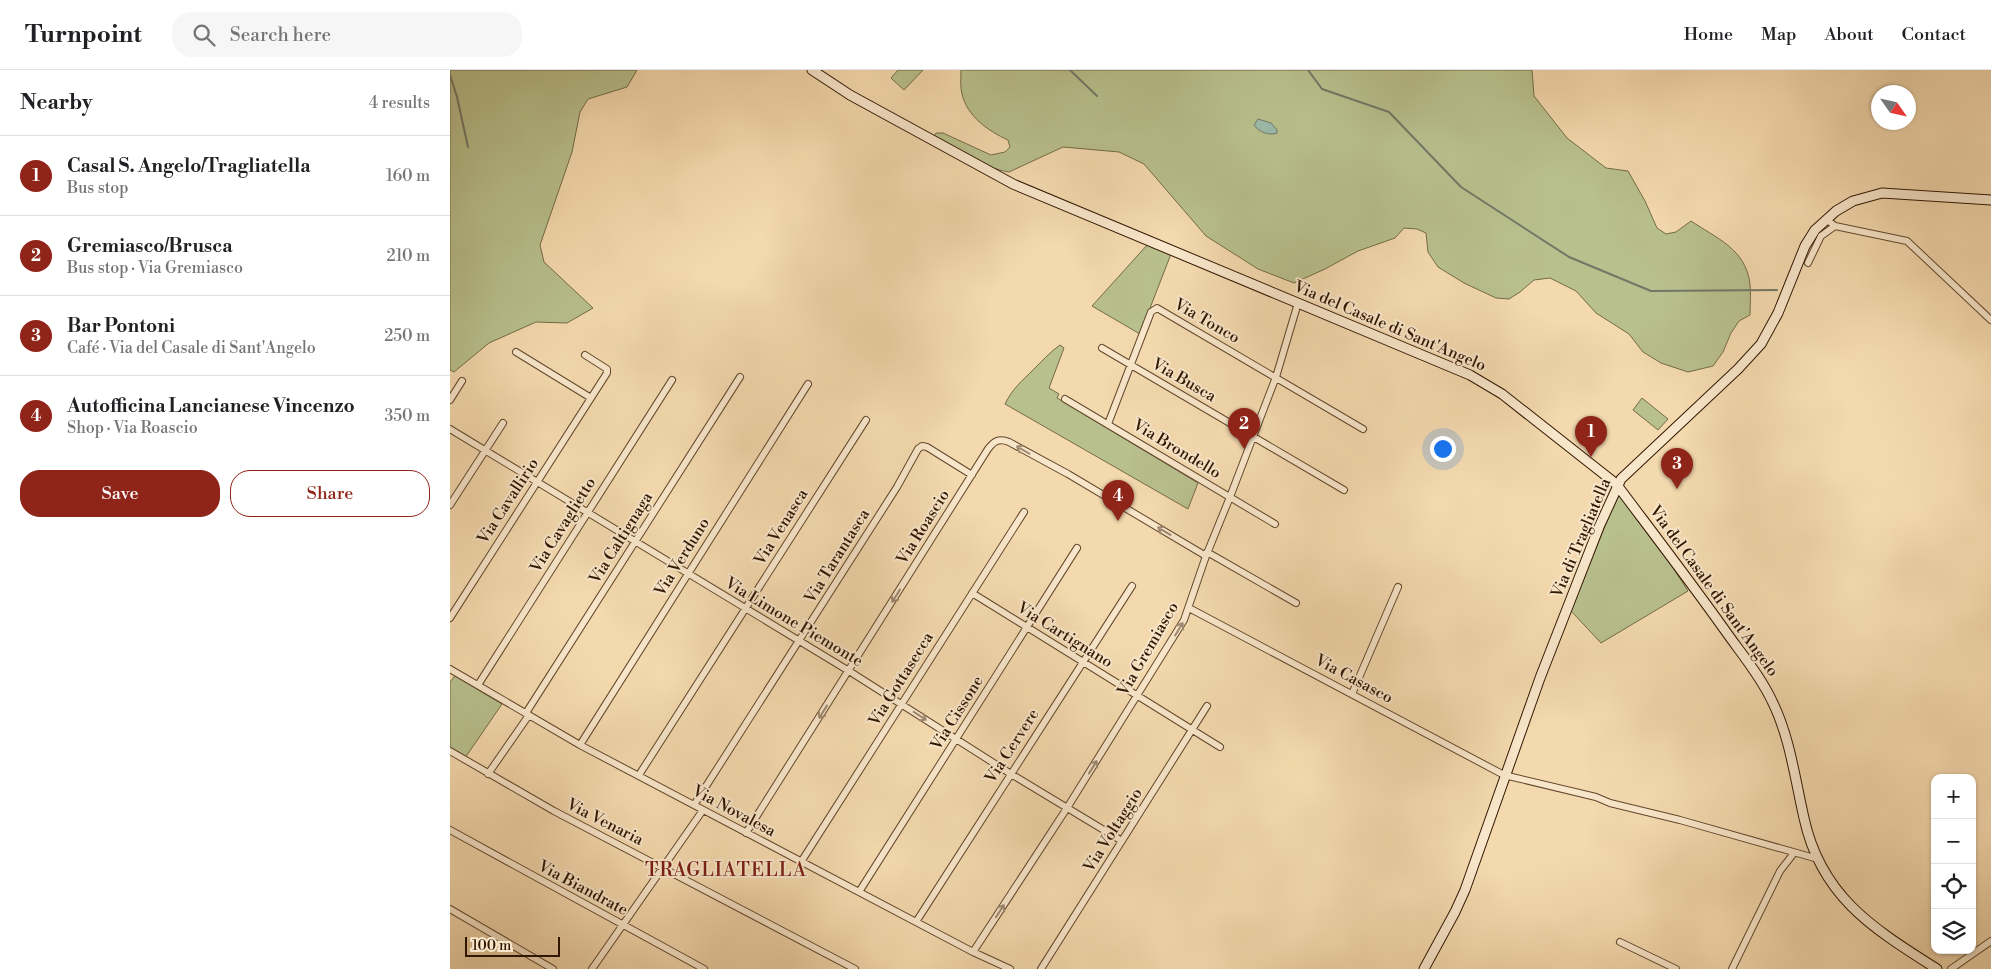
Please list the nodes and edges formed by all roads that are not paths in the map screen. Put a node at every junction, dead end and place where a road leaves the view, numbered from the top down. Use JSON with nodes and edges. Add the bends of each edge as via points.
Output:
{"nodes":[{"id":1,"x":812,"y":70,"type":"edge"},
{"id":2,"x":1991,"y":200,"type":"edge"},
{"id":3,"x":1826,"y":219,"type":"junction"},
{"id":4,"x":1835,"y":226,"type":"junction"},
{"id":5,"x":1808,"y":263,"type":"dead end"},
{"id":6,"x":1298,"y":303,"type":"junction"},
{"id":7,"x":1991,"y":320,"type":"edge"},
{"id":8,"x":1102,"y":348,"type":"dead end"},
{"id":9,"x":516,"y":352,"type":"dead end"},
{"id":10,"x":585,"y":355,"type":"dead end"},
{"id":11,"x":1131,"y":365,"type":"junction"},
{"id":12,"x":740,"y":376,"type":"dead end"},
{"id":13,"x":1276,"y":377,"type":"junction"},
{"id":14,"x":672,"y":380,"type":"dead end"},
{"id":15,"x":462,"y":381,"type":"dead end"},
{"id":16,"x":808,"y":384,"type":"dead end"},
{"id":17,"x":591,"y":398,"type":"junction"},
{"id":18,"x":450,"y":400,"type":"edge"},
{"id":19,"x":1065,"y":400,"type":"dead end"},
{"id":20,"x":866,"y":420,"type":"dead end"},
{"id":21,"x":503,"y":424,"type":"dead end"},
{"id":22,"x":1108,"y":424,"type":"junction"},
{"id":23,"x":1363,"y":428,"type":"dead end"},
{"id":24,"x":450,"y":429,"type":"edge"},
{"id":25,"x":1253,"y":437,"type":"junction"},
{"id":26,"x":485,"y":451,"type":"junction"},
{"id":27,"x":972,"y":475,"type":"junction"},
{"id":28,"x":536,"y":482,"type":"junction"},
{"id":29,"x":1618,"y":485,"type":"junction"},
{"id":30,"x":1344,"y":490,"type":"dead end"},
{"id":31,"x":1230,"y":498,"type":"junction"},
{"id":32,"x":450,"y":505,"type":"edge"},
{"id":33,"x":1024,"y":512,"type":"dead end"},
{"id":34,"x":586,"y":513,"type":"junction"},
{"id":35,"x":1275,"y":524,"type":"dead end"},
{"id":36,"x":635,"y":542,"type":"junction"},
{"id":37,"x":1077,"y":548,"type":"dead end"},
{"id":38,"x":1206,"y":554,"type":"junction"},
{"id":39,"x":688,"y":573,"type":"junction"},
{"id":40,"x":1132,"y":586,"type":"dead end"},
{"id":41,"x":1398,"y":587,"type":"dead end"},
{"id":42,"x":972,"y":593,"type":"junction"},
{"id":43,"x":1296,"y":603,"type":"dead end"},
{"id":44,"x":1189,"y":608,"type":"junction"},
{"id":45,"x":746,"y":609,"type":"junction"},
{"id":46,"x":450,"y":618,"type":"edge"},
{"id":47,"x":1027,"y":628,"type":"junction"},
{"id":48,"x":799,"y":642,"type":"junction"},
{"id":49,"x":1082,"y":662,"type":"junction"},
{"id":50,"x":849,"y":671,"type":"junction"},
{"id":51,"x":451,"y":672,"type":"edge"},
{"id":52,"x":478,"y":686,"type":"junction"},
{"id":53,"x":1352,"y":694,"type":"junction"},
{"id":54,"x":1138,"y":696,"type":"junction"},
{"id":55,"x":901,"y":705,"type":"junction"},
{"id":56,"x":1207,"y":706,"type":"dead end"},
{"id":57,"x":528,"y":714,"type":"junction"},
{"id":58,"x":1193,"y":730,"type":"junction"},
{"id":59,"x":956,"y":740,"type":"junction"},
{"id":60,"x":580,"y":745,"type":"junction"},
{"id":61,"x":1220,"y":747,"type":"dead end"},
{"id":62,"x":450,"y":751,"type":"edge"},
{"id":63,"x":488,"y":774,"type":"junction"},
{"id":64,"x":1011,"y":774,"type":"junction"},
{"id":65,"x":639,"y":775,"type":"junction"},
{"id":66,"x":1504,"y":775,"type":"junction"},
{"id":67,"x":694,"y":805,"type":"junction"},
{"id":68,"x":1066,"y":808,"type":"junction"},
{"id":69,"x":703,"y":810,"type":"junction"},
{"id":70,"x":450,"y":830,"type":"edge"},
{"id":71,"x":746,"y":833,"type":"junction"},
{"id":72,"x":1122,"y":841,"type":"junction"},
{"id":73,"x":1794,"y":852,"type":"junction"},
{"id":74,"x":1818,"y":859,"type":"junction"},
{"id":75,"x":801,"y":862,"type":"junction"},
{"id":76,"x":662,"y":867,"type":"junction"},
{"id":77,"x":859,"y":892,"type":"junction"},
{"id":78,"x":450,"y":909,"type":"edge"},
{"id":79,"x":916,"y":922,"type":"junction"},
{"id":80,"x":622,"y":924,"type":"junction"},
{"id":81,"x":1991,"y":941,"type":"edge"},
{"id":82,"x":1620,"y":942,"type":"dead end"},
{"id":83,"x":973,"y":952,"type":"junction"},
{"id":84,"x":553,"y":969,"type":"edge"},
{"id":85,"x":592,"y":969,"type":"edge"},
{"id":86,"x":704,"y":969,"type":"edge"},
{"id":87,"x":855,"y":969,"type":"edge"},
{"id":88,"x":1010,"y":969,"type":"edge"},
{"id":89,"x":1041,"y":969,"type":"edge"},
{"id":90,"x":1424,"y":969,"type":"edge"},
{"id":91,"x":1676,"y":969,"type":"edge"},
{"id":92,"x":1732,"y":969,"type":"edge"},
{"id":93,"x":1938,"y":969,"type":"edge"},
{"id":94,"x":1951,"y":969,"type":"edge"}],
"edges":[{"from":1,"to":6,"type":"main road","name":"Via del Casale di Sant'Angelo","via":[[850,95],[1013,184]]},
{"from":2,"to":3,"type":"main road","name":"Via di Tragliatella","via":[[1882,193],[1843,206]]},
{"from":3,"to":4,"type":"street"},
{"from":3,"to":29,"type":"main road","name":"Via di Tragliatella","via":[[1805,246],[1771,329],[1750,357]]},
{"from":4,"to":5,"type":"street","via":[[1821,236]]},
{"from":4,"to":7,"type":"street","via":[[1906,241]]},
{"from":6,"to":13,"type":"street","name":"Via Gremiasco"},
{"from":6,"to":29,"type":"main road","name":"Via del Casale di Sant'Angelo","via":[[1485,383]]},
{"from":8,"to":11,"type":"street","name":"Via Busca"},
{"from":9,"to":17,"type":"street"},
{"from":10,"to":17,"type":"street","name":"Via Cavallirio","via":[[607,369]]},
{"from":11,"to":13,"type":"street","name":"Via Tonco","via":[[1151,312],[1157,308]]},
{"from":11,"to":22,"type":"street","name":"Via Tonco"},
{"from":11,"to":25,"type":"street","name":"Via Busca"},
{"from":12,"to":36,"type":"street","name":"Via Caltignaga"},
{"from":13,"to":23,"type":"street"},
{"from":13,"to":25,"type":"street","name":"Via Gremiasco"},
{"from":14,"to":34,"type":"street","name":"Via Cavaglietto"},
{"from":15,"to":18,"type":"street"},
{"from":16,"to":39,"type":"street","name":"Via Verduno"},
{"from":17,"to":28,"type":"street","name":"Via Cavallirio"},
{"from":19,"to":22,"type":"street","name":"Via Brondello"},
{"from":20,"to":45,"type":"street","name":"Via Venasca"},
{"from":21,"to":26,"type":"street"},
{"from":22,"to":31,"type":"street","name":"Via Brondello"},
{"from":24,"to":26,"type":"street","name":"Via Limone Piemonte"},
{"from":25,"to":30,"type":"street","name":"Via Busca"},
{"from":25,"to":31,"type":"street","name":"Via Gremiasco"},
{"from":26,"to":28,"type":"street","name":"Via Limone Piemonte"},
{"from":26,"to":32,"type":"street"},
{"from":38,"to":27,"type":"street","name":"Via Roascio","one_way":true,"via":[[1006,441],[998,440],[992,444]]},
{"from":27,"to":48,"type":"street","name":"Via Tarantasca","via":[[929,448],[919,448]]},
{"from":27,"to":50,"type":"street","name":"Via Roascio","one_way":true},
{"from":28,"to":34,"type":"street","name":"Via Limone Piemonte"},
{"from":28,"to":46,"type":"street","name":"Via Cavallirio"},
{"from":29,"to":66,"type":"main road","name":"Via di Tragliatella"},
{"from":29,"to":74,"type":"main road","name":"Via del Casale di Sant'Angelo","via":[[1749,664],[1772,701],[1786,739],[1804,820]]},
{"from":31,"to":35,"type":"street","name":"Via Brondello"},
{"from":31,"to":38,"type":"street","name":"Via Gremiasco"},
{"from":33,"to":42,"type":"street","name":"Via Gottasecca"},
{"from":34,"to":36,"type":"street","name":"Via Limone Piemonte"},
{"from":34,"to":52,"type":"street","name":"Via Cavaglietto"},
{"from":36,"to":39,"type":"street","name":"Via Limone Piemonte"},
{"from":36,"to":57,"type":"street","name":"Via Caltignaga"},
{"from":37,"to":47,"type":"street","name":"Via Cissone"},
{"from":38,"to":43,"type":"street","name":"Via Roascio"},
{"from":38,"to":44,"type":"street","name":"Via Gremiasco"},
{"from":39,"to":45,"type":"street","name":"Via Limone Piemonte"},
{"from":39,"to":60,"type":"street","name":"Via Verduno"},
{"from":40,"to":49,"type":"street","name":"Via Cervere"},
{"from":41,"to":53,"type":"street"},
{"from":42,"to":47,"type":"street","name":"Via Cartignano"},
{"from":42,"to":55,"type":"street","name":"Via Gottasecca"},
{"from":44,"to":53,"type":"street","name":"Via Casasco"},
{"from":54,"to":44,"type":"street","name":"Via Gremiasco","one_way":true},
{"from":45,"to":48,"type":"street","name":"Via Limone Piemonte"},
{"from":45,"to":65,"type":"street","name":"Via Venasca"},
{"from":47,"to":49,"type":"street","name":"Via Cartignano"},
{"from":47,"to":59,"type":"street","name":"Via Cissone"},
{"from":48,"to":50,"type":"street","name":"Via Limone Piemonte"},
{"from":48,"to":67,"type":"street","name":"Via Tarantasca"},
{"from":49,"to":54,"type":"street","name":"Via Cartignano"},
{"from":49,"to":64,"type":"street","name":"Via Cervere"},
{"from":50,"to":55,"type":"street","name":"Via Limone Piemonte"},
{"from":50,"to":71,"type":"street","name":"Via Roascio","one_way":true},
{"from":51,"to":52,"type":"street","name":"Via Novalesa"},
{"from":52,"to":57,"type":"street","name":"Via Novalesa"},
{"from":53,"to":66,"type":"street","name":"Via Casasco"},
{"from":54,"to":58,"type":"street","name":"Via Cartignano"},
{"from":68,"to":54,"type":"street","name":"Via Gremiasco","one_way":true},
{"from":55,"to":59,"type":"street","name":"Via Limone Piemonte","one_way":true},
{"from":55,"to":75,"type":"street","name":"Via Gottasecca"},
{"from":56,"to":58,"type":"street","name":"Via Voltaggio"},
{"from":57,"to":60,"type":"street","name":"Via Novalesa"},
{"from":57,"to":63,"type":"street","name":"Via Caltignaga"},
{"from":58,"to":61,"type":"street","name":"Via Cartignano"},
{"from":58,"to":72,"type":"street","name":"Via Voltaggio"},
{"from":59,"to":64,"type":"street","name":"Via Limone Piemonte"},
{"from":59,"to":77,"type":"street","name":"Via Cissone"},
{"from":60,"to":65,"type":"street","name":"Via Novalesa"},
{"from":62,"to":63,"type":"street","name":"Via Venaria"},
{"from":63,"to":76,"type":"street","name":"Via Venaria"},
{"from":64,"to":68,"type":"street","name":"Via Limone Piemonte"},
{"from":64,"to":79,"type":"street","name":"Via Cervere"},
{"from":65,"to":67,"type":"street","name":"Via Novalesa"},
{"from":66,"to":73,"type":"street","name":"Via Casasco"},
{"from":66,"to":90,"type":"main road","name":"Via di Tragliatella","via":[[1465,890]]},
{"from":67,"to":69,"type":"street","name":"Via Novalesa"},
{"from":68,"to":72,"type":"street","name":"Via Limone Piemonte"},
{"from":83,"to":68,"type":"street","name":"Via Gremiasco","one_way":true},
{"from":69,"to":71,"type":"street","name":"Via Novalesa"},
{"from":69,"to":76,"type":"street"},
{"from":70,"to":80,"type":"street","name":"Via Biandrate"},
{"from":71,"to":75,"type":"street","name":"Via Novalesa"},
{"from":72,"to":89,"type":"street","name":"Via Voltaggio"},
{"from":73,"to":74,"type":"street","name":"Via Casasco"},
{"from":73,"to":92,"type":"street","via":[[1780,871]]},
{"from":74,"to":93,"type":"main road","name":"Via del Casale di Sant'Angelo","via":[[1852,909],[1884,935]]},
{"from":75,"to":77,"type":"street","name":"Via Novalesa"},
{"from":76,"to":80,"type":"street"},
{"from":76,"to":87,"type":"street","name":"Via Venaria"},
{"from":77,"to":79,"type":"street","name":"Via Novalesa"},
{"from":78,"to":84,"type":"street"},
{"from":79,"to":83,"type":"street","name":"Via Novalesa"},
{"from":80,"to":85,"type":"street"},
{"from":80,"to":86,"type":"street","name":"Via Biandrate"},
{"from":81,"to":94,"type":"street"},
{"from":82,"to":91,"type":"street"},
{"from":83,"to":88,"type":"street","name":"Via Novalesa"}]}
